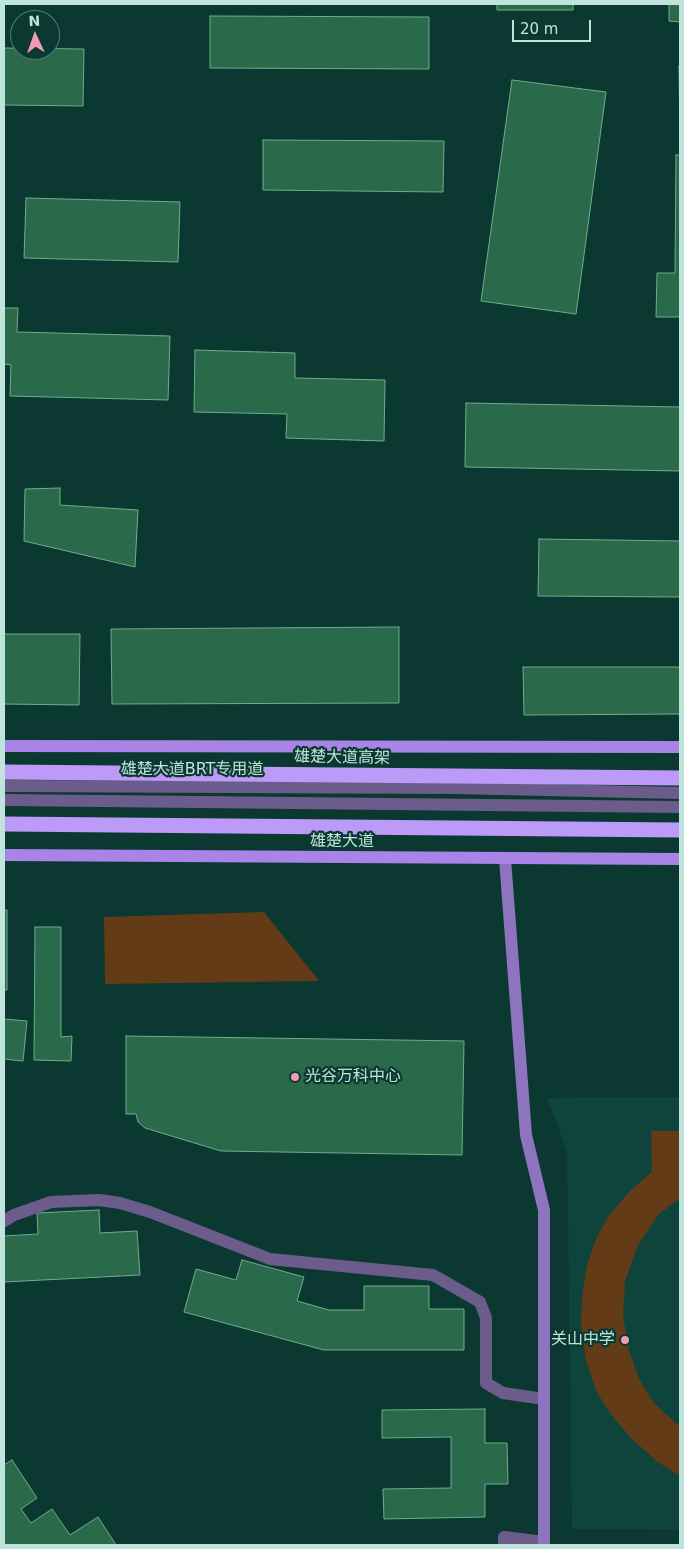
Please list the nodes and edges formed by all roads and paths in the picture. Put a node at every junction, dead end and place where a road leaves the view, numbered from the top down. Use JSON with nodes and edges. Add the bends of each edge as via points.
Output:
{"nodes":[{"id":1,"x":4,"y":746,"type":"edge"},
{"id":2,"x":680,"y":748,"type":"edge"},
{"id":3,"x":4,"y":772,"type":"edge"},
{"id":4,"x":680,"y":778,"type":"edge"},
{"id":5,"x":4,"y":786,"type":"edge"},
{"id":6,"x":680,"y":793,"type":"edge"},
{"id":7,"x":4,"y":800,"type":"edge"},
{"id":8,"x":680,"y":807,"type":"edge"},
{"id":9,"x":4,"y":824,"type":"edge"},
{"id":10,"x":680,"y":830,"type":"edge"},
{"id":11,"x":4,"y":855,"type":"edge"},
{"id":12,"x":505,"y":859,"type":"junction"},
{"id":13,"x":680,"y":859,"type":"edge"},
{"id":14,"x":4,"y":1221,"type":"edge"},
{"id":15,"x":544,"y":1399,"type":"junction"},
{"id":16,"x":544,"y":1544,"type":"edge"},
{"id":17,"x":504,"y":1545,"type":"edge"}],
"edges":[{"from":1,"to":2,"type":"main road"},
{"from":3,"to":4,"type":"highway","name":"雄楚大道高架"},
{"from":5,"to":6,"type":"street","name":"雄楚大道BRT专用道","via":[[446,788]]},
{"from":7,"to":8,"type":"street","name":"雄楚大道BRT专用道"},
{"from":9,"to":10,"type":"highway"},
{"from":11,"to":12,"type":"main road","name":"雄楚大道"},
{"from":12,"to":13,"type":"main road","name":"雄楚大道"},
{"from":12,"to":15,"type":"street","via":[[526,1135],[544,1210]]},
{"from":14,"to":15,"type":"street","via":[[52,1202],[99,1200],[150,1212],[270,1259],[433,1275],[480,1302],[486,1318],[486,1383],[503,1393]]},
{"from":15,"to":16,"type":"street"},
{"from":16,"to":17,"type":"street","via":[[504,1537]]}]}
